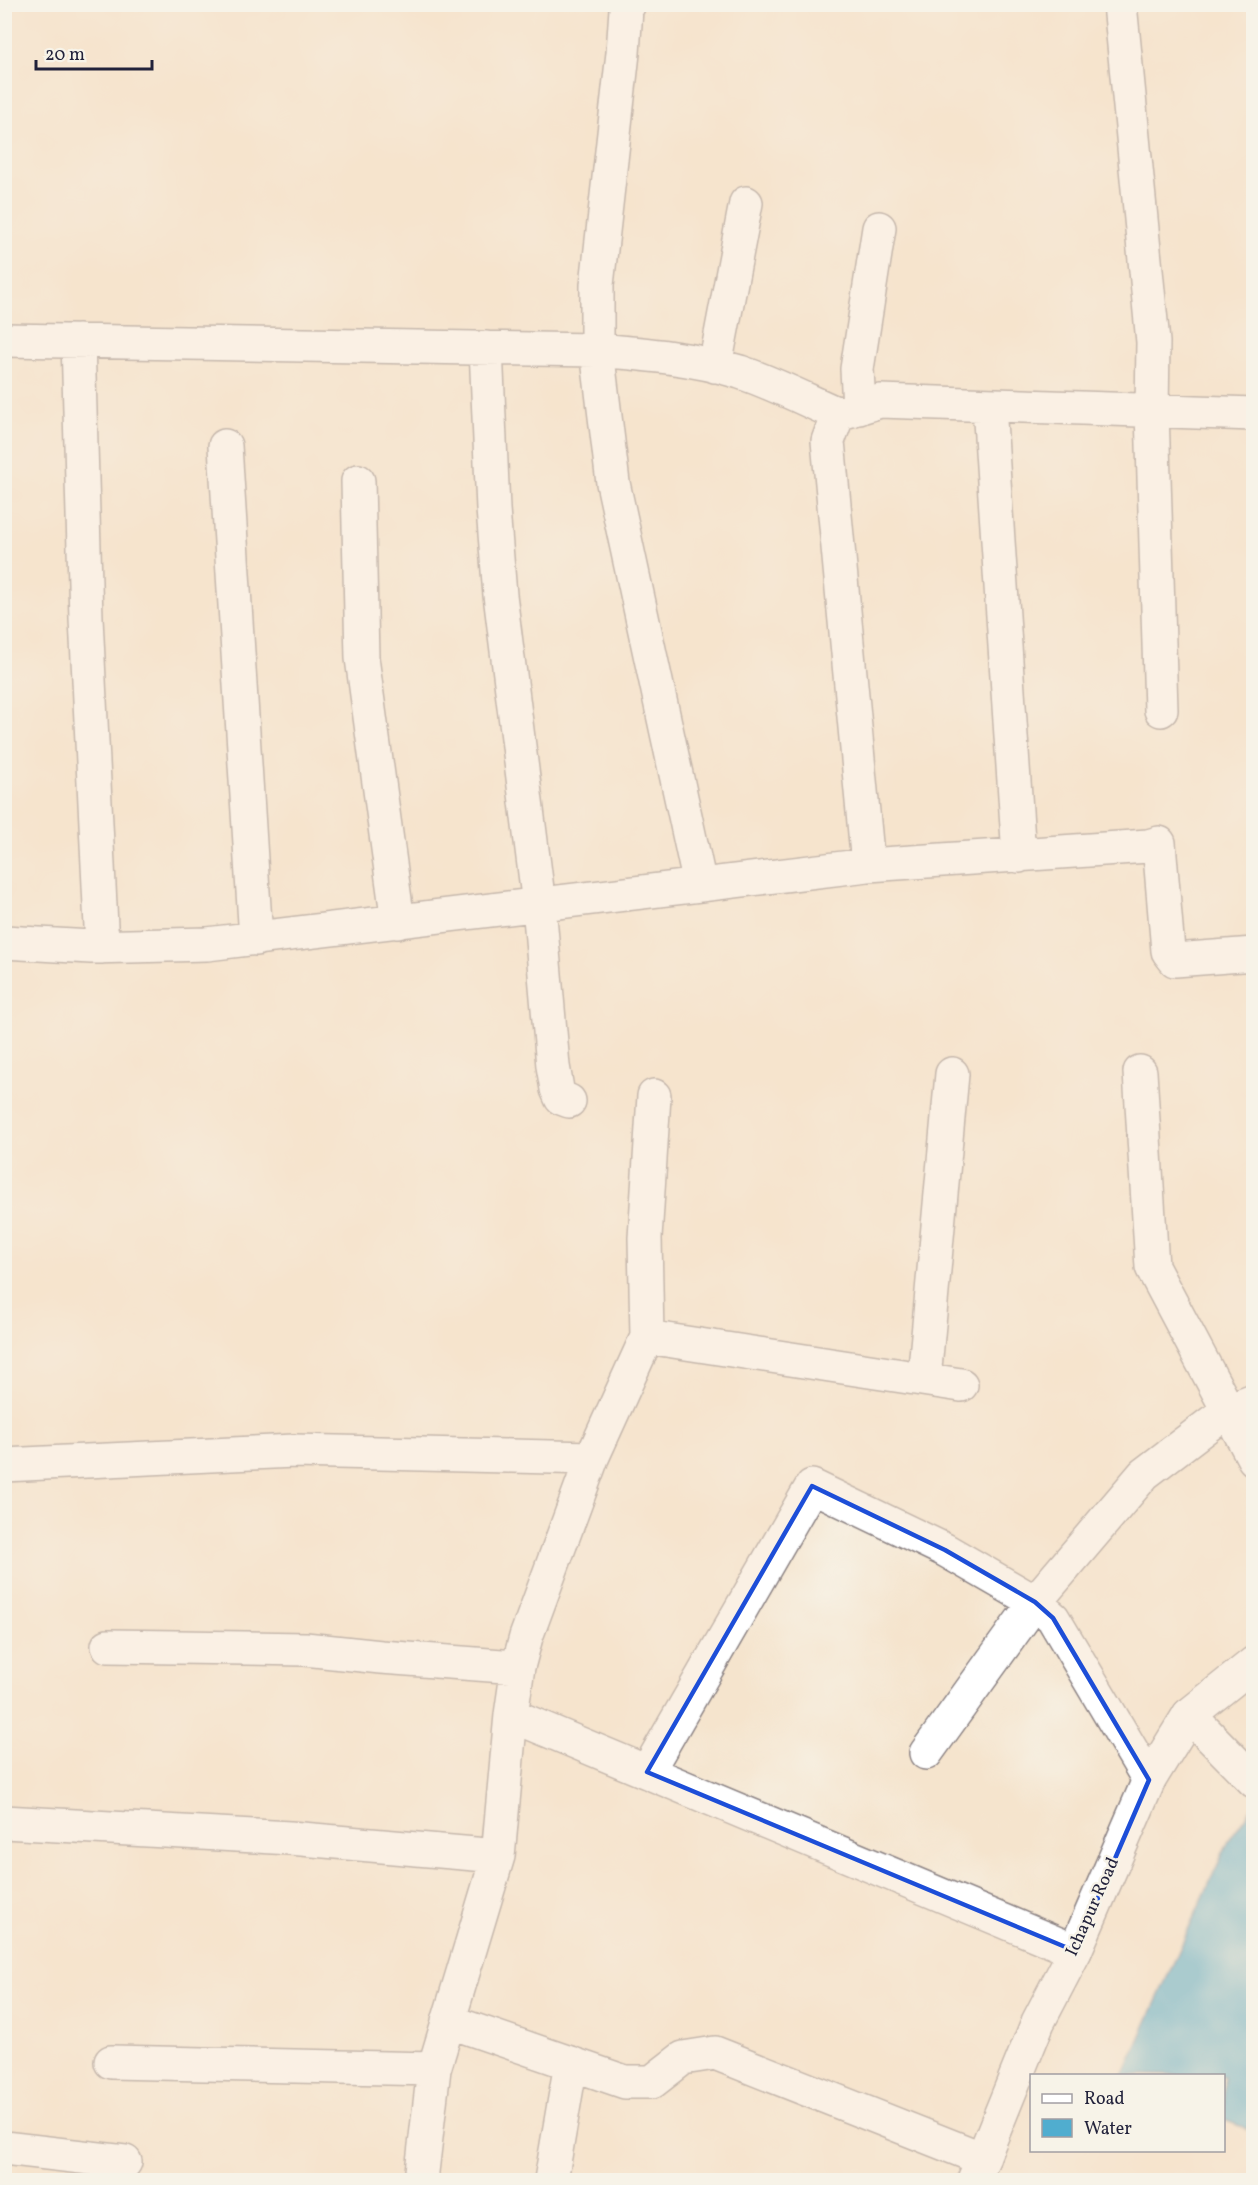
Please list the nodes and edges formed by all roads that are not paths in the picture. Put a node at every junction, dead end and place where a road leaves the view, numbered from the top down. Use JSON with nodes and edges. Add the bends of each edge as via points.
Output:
{"nodes":[{"id":1,"x":629,"y":4,"type":"edge"},
{"id":2,"x":1120,"y":4,"type":"edge"},
{"id":3,"x":746,"y":203,"type":"dead end"},
{"id":4,"x":879,"y":228,"type":"dead end"},
{"id":5,"x":4,"y":340,"type":"edge"},
{"id":6,"x":78,"y":341,"type":"junction"},
{"id":7,"x":486,"y":348,"type":"junction"},
{"id":8,"x":597,"y":350,"type":"junction"},
{"id":9,"x":715,"y":366,"type":"junction"},
{"id":10,"x":989,"y":406,"type":"junction"},
{"id":11,"x":849,"y":411,"type":"junction"},
{"id":12,"x":1152,"y":411,"type":"junction"},
{"id":13,"x":1254,"y":414,"type":"edge"},
{"id":14,"x":225,"y":446,"type":"dead end"},
{"id":15,"x":358,"y":482,"type":"dead end"},
{"id":16,"x":1161,"y":710,"type":"dead end"},
{"id":17,"x":1019,"y":856,"type":"junction"},
{"id":18,"x":868,"y":865,"type":"junction"},
{"id":19,"x":700,"y":885,"type":"junction"},
{"id":20,"x":539,"y":904,"type":"junction"},
{"id":21,"x":398,"y":922,"type":"junction"},
{"id":22,"x":256,"y":939,"type":"junction"},
{"id":23,"x":4,"y":942,"type":"edge"},
{"id":24,"x":102,"y":947,"type":"junction"},
{"id":25,"x":1254,"y":954,"type":"edge"},
{"id":26,"x":1140,"y":1072,"type":"dead end"},
{"id":27,"x":952,"y":1074,"type":"dead end"},
{"id":28,"x":654,"y":1096,"type":"dead end"},
{"id":29,"x":569,"y":1101,"type":"dead end"},
{"id":30,"x":646,"y":1337,"type":"junction"},
{"id":31,"x":924,"y":1379,"type":"junction"},
{"id":32,"x":962,"y":1385,"type":"dead end"},
{"id":33,"x":1241,"y":1405,"type":"edge"},
{"id":34,"x":591,"y":1458,"type":"junction"},
{"id":35,"x":1254,"y":1459,"type":"edge"},
{"id":36,"x":4,"y":1465,"type":"edge"},
{"id":37,"x":1035,"y":1602,"type":"junction"},
{"id":38,"x":108,"y":1646,"type":"dead end"},
{"id":39,"x":1254,"y":1663,"type":"edge"},
{"id":40,"x":518,"y":1667,"type":"junction"},
{"id":41,"x":511,"y":1715,"type":"junction"},
{"id":42,"x":1190,"y":1715,"type":"junction"},
{"id":43,"x":926,"y":1753,"type":"dead end"},
{"id":44,"x":647,"y":1772,"type":"junction"},
{"id":45,"x":1149,"y":1779,"type":"junction"},
{"id":46,"x":1254,"y":1781,"type":"edge"},
{"id":47,"x":4,"y":1822,"type":"edge"},
{"id":48,"x":498,"y":1856,"type":"junction"},
{"id":49,"x":1075,"y":1951,"type":"junction"},
{"id":50,"x":448,"y":2021,"type":"junction"},
{"id":51,"x":111,"y":2062,"type":"dead end"},
{"id":52,"x":571,"y":2063,"type":"junction"},
{"id":53,"x":435,"y":2069,"type":"junction"},
{"id":54,"x":4,"y":2148,"type":"edge"},
{"id":55,"x":125,"y":2162,"type":"dead end"},
{"id":56,"x":979,"y":2170,"type":"edge"},
{"id":57,"x":421,"y":2181,"type":"edge"},
{"id":58,"x":551,"y":2181,"type":"edge"}],
"edges":[{"from":1,"to":8,"type":"street","via":[[597,285]]},
{"from":2,"to":12,"type":"street","via":[[1153,342]]},
{"from":3,"to":9,"type":"street"},
{"from":4,"to":11,"type":"street"},
{"from":5,"to":6,"type":"street"},
{"from":6,"to":7,"type":"street"},
{"from":6,"to":24,"type":"street"},
{"from":7,"to":8,"type":"street"},
{"from":7,"to":20,"type":"street","via":[[500,596]]},
{"from":8,"to":9,"type":"street","via":[[650,354]]},
{"from":8,"to":19,"type":"street","via":[[613,483]]},
{"from":9,"to":11,"type":"street"},
{"from":10,"to":11,"type":"street","via":[[880,401]]},
{"from":10,"to":12,"type":"street"},
{"from":10,"to":17,"type":"street"},
{"from":11,"to":18,"type":"street","via":[[828,441]]},
{"from":12,"to":13,"type":"street"},
{"from":12,"to":16,"type":"street"},
{"from":14,"to":22,"type":"street"},
{"from":15,"to":21,"type":"street","via":[[362,658]]},
{"from":17,"to":18,"type":"street"},
{"from":17,"to":25,"type":"street","via":[[1160,843],[1168,951],[1175,960]]},
{"from":18,"to":19,"type":"street"},
{"from":19,"to":20,"type":"street"},
{"from":20,"to":21,"type":"street"},
{"from":20,"to":29,"type":"street","via":[[553,1066],[561,1098]]},
{"from":21,"to":22,"type":"street"},
{"from":22,"to":24,"type":"street"},
{"from":23,"to":24,"type":"street"},
{"from":26,"to":33,"type":"street","via":[[1152,1267]]},
{"from":27,"to":31,"type":"street"},
{"from":28,"to":30,"type":"street","via":[[645,1238]]},
{"from":30,"to":31,"type":"street"},
{"from":30,"to":34,"type":"street"},
{"from":31,"to":32,"type":"street"},
{"from":33,"to":35,"type":"street"},
{"from":33,"to":37,"type":"street","via":[[1144,1474]]},
{"from":34,"to":36,"type":"street","via":[[294,1451]]},
{"from":34,"to":40,"type":"street","via":[[543,1586]]},
{"from":37,"to":43,"type":"street"},
{"from":37,"to":44,"type":"street","via":[[945,1550],[812,1485]]},
{"from":37,"to":45,"type":"street","via":[[1053,1618]]},
{"from":38,"to":40,"type":"street","via":[[305,1649]]},
{"from":39,"to":42,"type":"street","name":"Ichapur Road"},
{"from":40,"to":41,"type":"street"},
{"from":41,"to":44,"type":"street"},
{"from":41,"to":48,"type":"street"},
{"from":42,"to":45,"type":"street","name":"Ichapur Road"},
{"from":42,"to":46,"type":"street"},
{"from":44,"to":49,"type":"street"},
{"from":45,"to":49,"type":"street","name":"Ichapur Road"},
{"from":47,"to":48,"type":"street","via":[[290,1838]]},
{"from":48,"to":50,"type":"street"},
{"from":49,"to":56,"type":"street","name":"Ichapur Road","via":[[1038,2022]]},
{"from":50,"to":52,"type":"street"},
{"from":50,"to":53,"type":"street"},
{"from":51,"to":53,"type":"street"},
{"from":52,"to":56,"type":"street","via":[[625,2082],[652,2082],[683,2058],[716,2053]]},
{"from":52,"to":58,"type":"street"},
{"from":53,"to":57,"type":"street"},
{"from":54,"to":55,"type":"street"}]}
